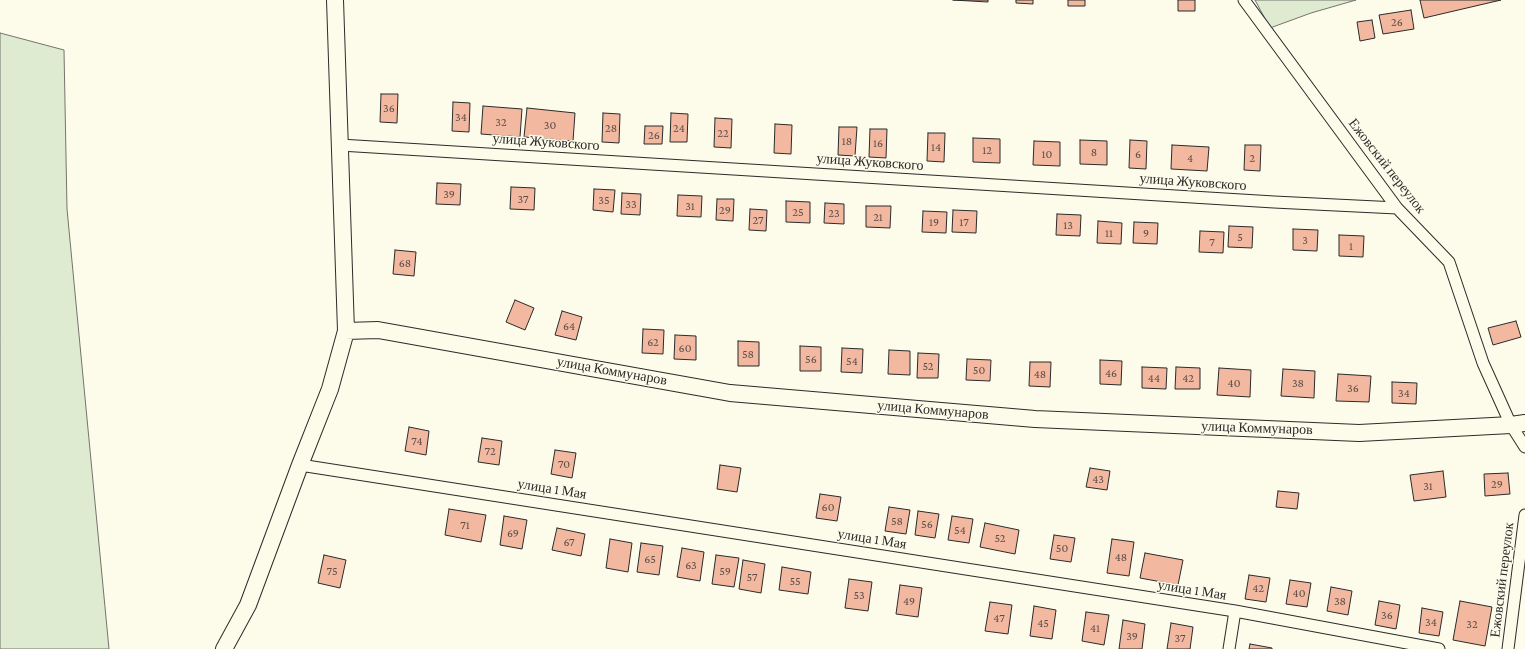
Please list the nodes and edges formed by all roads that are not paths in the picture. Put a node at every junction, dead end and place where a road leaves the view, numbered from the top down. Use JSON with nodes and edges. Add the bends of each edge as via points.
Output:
{"nodes":[{"id":1,"x":335,"y":0,"type":"edge"},
{"id":2,"x":1244,"y":0,"type":"edge"},
{"id":3,"x":340,"y":145,"type":"junction"},
{"id":4,"x":1397,"y":208,"type":"junction"},
{"id":5,"x":346,"y":331,"type":"junction"},
{"id":6,"x":1518,"y":424,"type":"edge"},
{"id":7,"x":1525,"y":447,"type":"edge"},
{"id":8,"x":300,"y":465,"type":"junction"},
{"id":9,"x":1525,"y":516,"type":"edge"},
{"id":10,"x":1235,"y":612,"type":"junction"},
{"id":11,"x":224,"y":649,"type":"edge"},
{"id":12,"x":1229,"y":649,"type":"edge"},
{"id":13,"x":1439,"y":649,"type":"edge"},
{"id":14,"x":1508,"y":649,"type":"edge"}],
"edges":[{"from":1,"to":3,"type":"main road"},
{"from":2,"to":4,"type":"street","name":"Ежовский переулок"},
{"from":3,"to":4,"type":"street","name":"улица Жуковского"},
{"from":3,"to":5,"type":"main road"},
{"from":4,"to":6,"type":"street","name":"Ежовский переулок","via":[[1449,262],[1483,363]]},
{"from":5,"to":6,"type":"main road","name":"улица Коммунаров","via":[[378,330],[730,393],[1035,419],[1359,433]]},
{"from":5,"to":8,"type":"main road","via":[[330,389]]},
{"from":6,"to":7,"type":"street","name":"Ежовский переулок"},
{"from":8,"to":10,"type":"street","name":"улица 1 Мая"},
{"from":8,"to":11,"type":"main road","via":[[248,605]]},
{"from":9,"to":14,"type":"street","name":"Ежовский переулок"},
{"from":10,"to":12,"type":"street"},
{"from":10,"to":13,"type":"street","name":"улица 1 Мая"}]}
